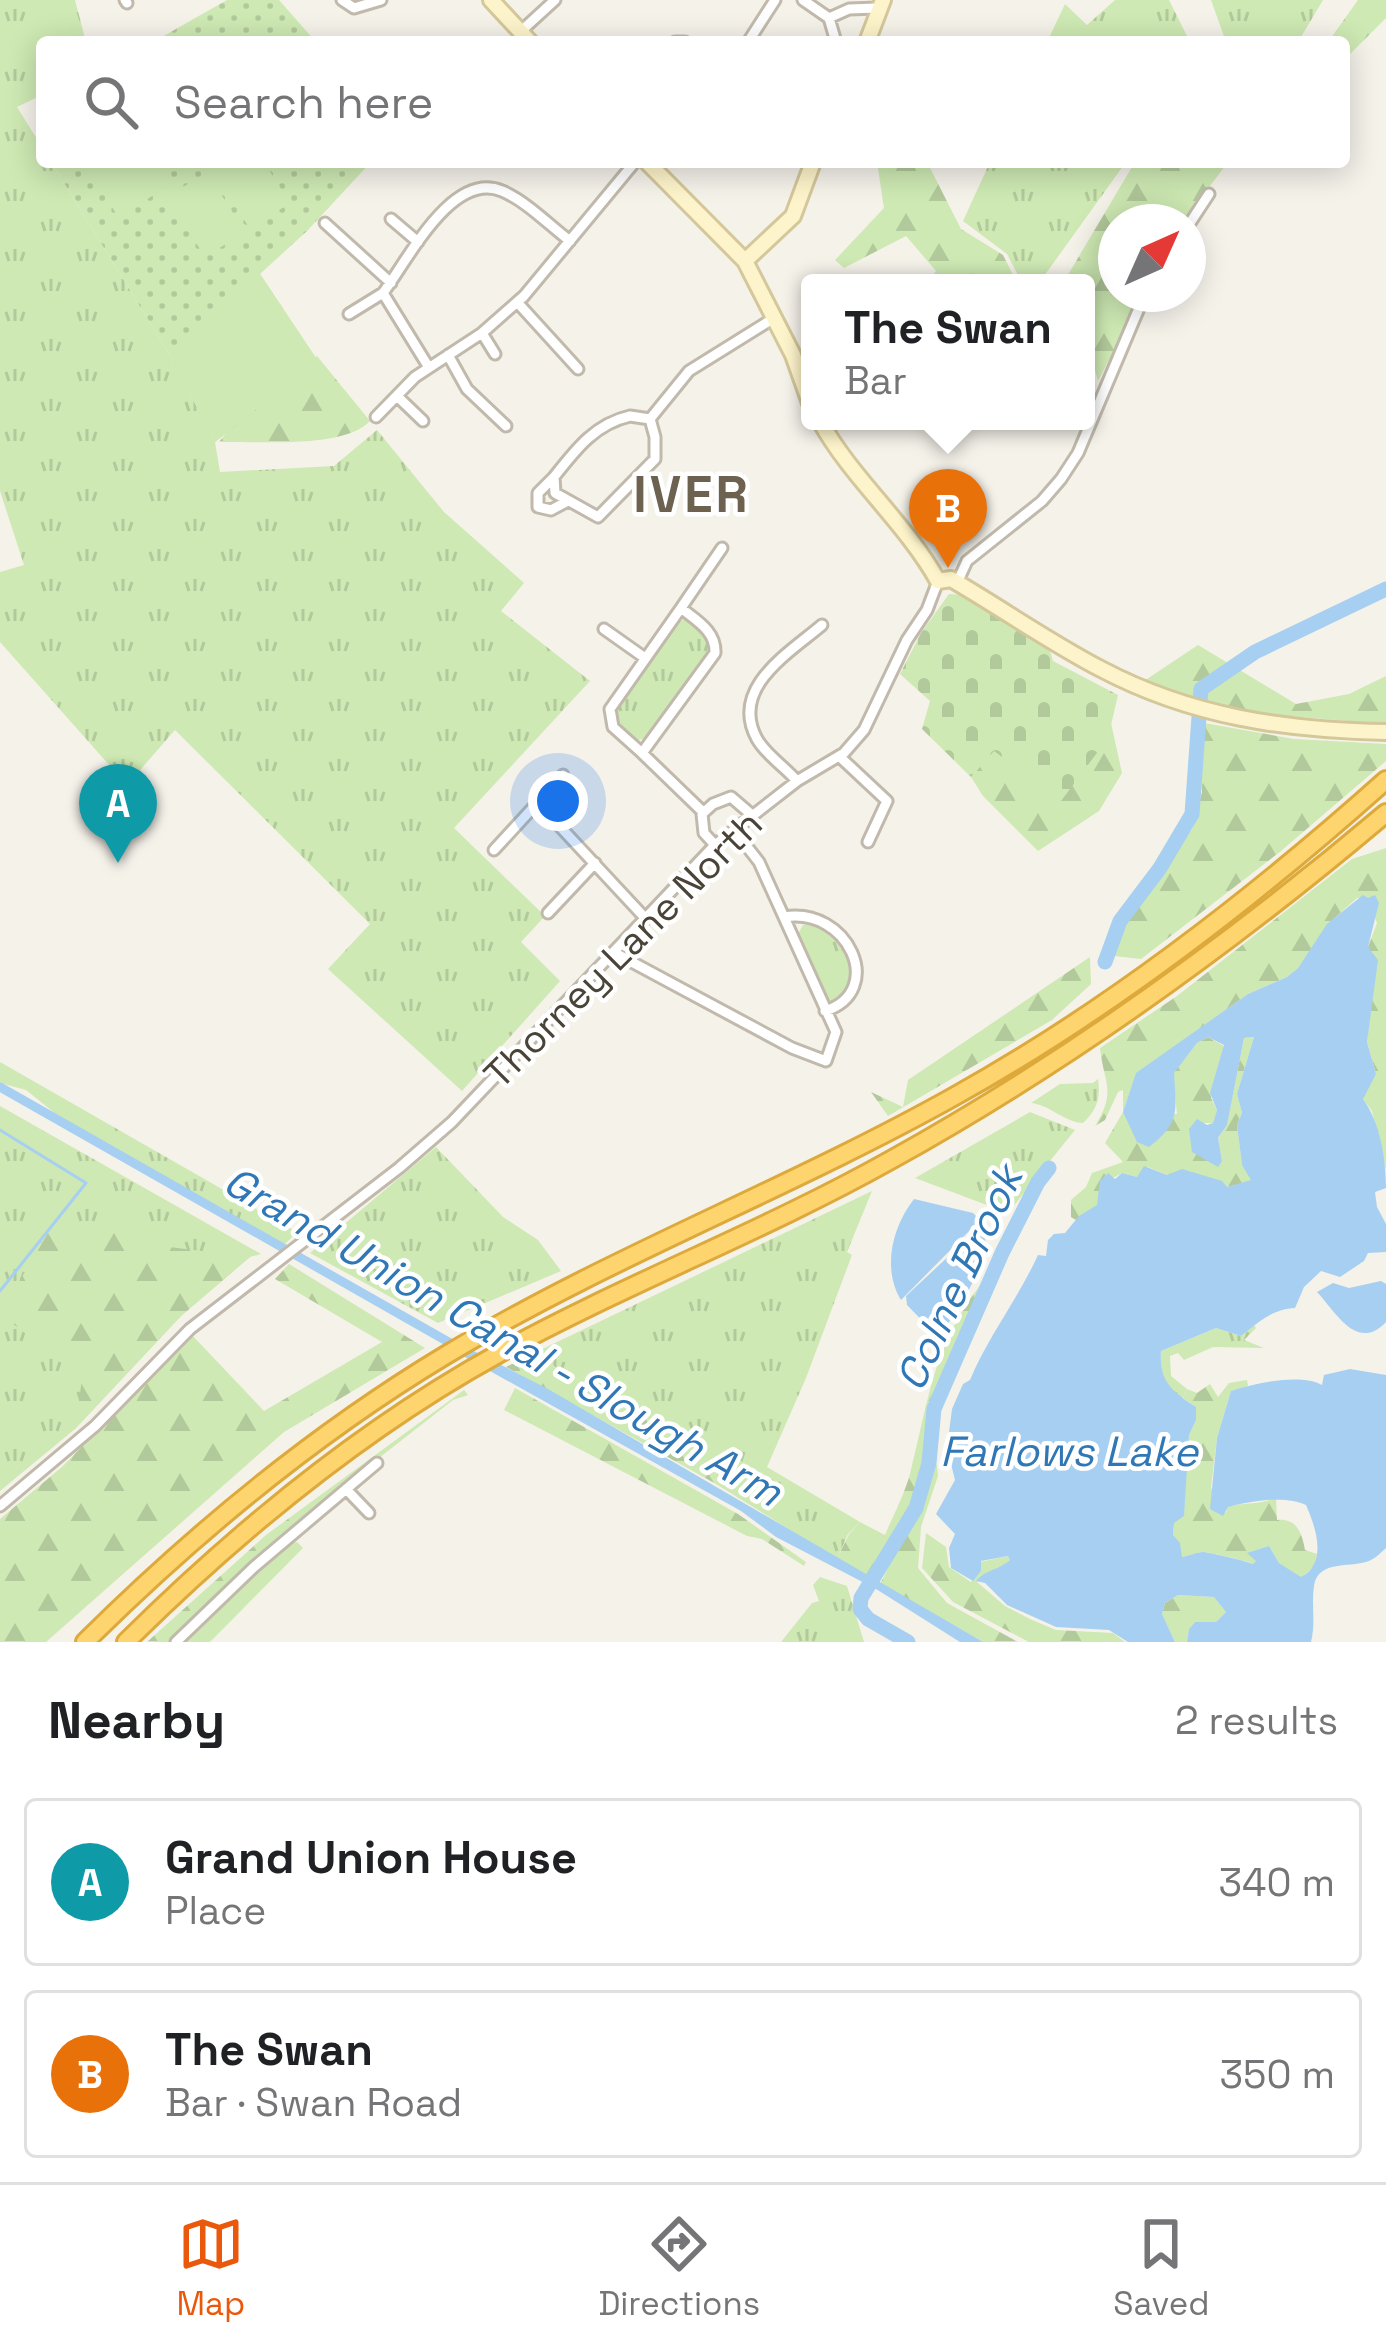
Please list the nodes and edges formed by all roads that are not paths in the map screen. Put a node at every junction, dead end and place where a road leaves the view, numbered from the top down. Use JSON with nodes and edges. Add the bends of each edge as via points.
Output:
{"nodes":[{"id":1,"x":342,"y":0,"type":"edge"},
{"id":2,"x":381,"y":0,"type":"edge"},
{"id":3,"x":491,"y":0,"type":"edge"},
{"id":4,"x":555,"y":0,"type":"edge"},
{"id":5,"x":775,"y":0,"type":"edge"},
{"id":6,"x":803,"y":0,"type":"edge"},
{"id":7,"x":880,"y":4,"type":"edge"},
{"id":8,"x":830,"y":18,"type":"junction"},
{"id":9,"x":524,"y":36,"type":"edge"},
{"id":10,"x":526,"y":36,"type":"edge"},
{"id":11,"x":752,"y":36,"type":"edge"},
{"id":12,"x":834,"y":36,"type":"edge"},
{"id":13,"x":869,"y":36,"type":"edge"},
{"id":14,"x":630,"y":168,"type":"edge"},
{"id":15,"x":653,"y":168,"type":"edge"},
{"id":16,"x":812,"y":168,"type":"edge"},
{"id":17,"x":1209,"y":194,"type":"dead end"},
{"id":18,"x":1202,"y":204,"type":"edge"},
{"id":19,"x":392,"y":219,"type":"dead end"},
{"id":20,"x":325,"y":223,"type":"dead end"},
{"id":21,"x":570,"y":241,"type":"junction"},
{"id":22,"x":418,"y":242,"type":"junction"},
{"id":23,"x":745,"y":261,"type":"junction"},
{"id":24,"x":404,"y":264,"type":"junction"},
{"id":25,"x":421,"y":272,"type":"dead end"},
{"id":26,"x":391,"y":283,"type":"junction"},
{"id":27,"x":383,"y":293,"type":"junction"},
{"id":28,"x":517,"y":302,"type":"junction"},
{"id":29,"x":1137,"y":312,"type":"edge"},
{"id":30,"x":349,"y":314,"type":"dead end"},
{"id":31,"x":775,"y":317,"type":"junction"},
{"id":32,"x":482,"y":333,"type":"junction"},
{"id":33,"x":495,"y":354,"type":"dead end"},
{"id":34,"x":448,"y":355,"type":"junction"},
{"id":35,"x":428,"y":366,"type":"junction"},
{"id":36,"x":578,"y":369,"type":"dead end"},
{"id":37,"x":801,"y":381,"type":"edge"},
{"id":38,"x":397,"y":396,"type":"junction"},
{"id":39,"x":1095,"y":413,"type":"edge"},
{"id":40,"x":376,"y":417,"type":"dead end"},
{"id":41,"x":650,"y":419,"type":"junction"},
{"id":42,"x":423,"y":421,"type":"dead end"},
{"id":43,"x":506,"y":426,"type":"dead end"},
{"id":44,"x":826,"y":430,"type":"edge"},
{"id":45,"x":1088,"y":430,"type":"edge"},
{"id":46,"x":554,"y":477,"type":"junction"},
{"id":47,"x":566,"y":502,"type":"junction"},
{"id":48,"x":722,"y":548,"type":"dead end"},
{"id":49,"x":938,"y":580,"type":"junction"},
{"id":50,"x":957,"y":583,"type":"junction"},
{"id":51,"x":681,"y":608,"type":"junction"},
{"id":52,"x":822,"y":625,"type":"dead end"},
{"id":53,"x":604,"y":629,"type":"dead end"},
{"id":54,"x":645,"y":658,"type":"junction"},
{"id":55,"x":1386,"y":732,"type":"edge"},
{"id":56,"x":642,"y":753,"type":"junction"},
{"id":57,"x":840,"y":757,"type":"junction"},
{"id":58,"x":563,"y":775,"type":"dead end"},
{"id":59,"x":1386,"y":780,"type":"edge"},
{"id":60,"x":796,"y":782,"type":"junction"},
{"id":61,"x":539,"y":804,"type":"junction"},
{"id":62,"x":703,"y":812,"type":"junction"},
{"id":63,"x":1386,"y":813,"type":"edge"},
{"id":64,"x":752,"y":815,"type":"junction"},
{"id":65,"x":734,"y":830,"type":"junction"},
{"id":66,"x":868,"y":842,"type":"dead end"},
{"id":67,"x":716,"y":845,"type":"junction"},
{"id":68,"x":494,"y":850,"type":"dead end"},
{"id":69,"x":595,"y":863,"type":"junction"},
{"id":70,"x":548,"y":913,"type":"dead end"},
{"id":71,"x":784,"y":917,"type":"junction"},
{"id":72,"x":646,"y":919,"type":"junction"},
{"id":73,"x":614,"y":953,"type":"junction"},
{"id":74,"x":824,"y":1011,"type":"junction"},
{"id":75,"x":377,"y":1463,"type":"dead end"},
{"id":76,"x":346,"y":1489,"type":"junction"},
{"id":77,"x":0,"y":1506,"type":"edge"},
{"id":78,"x":369,"y":1514,"type":"dead end"},
{"id":79,"x":85,"y":1642,"type":"edge"},
{"id":80,"x":126,"y":1642,"type":"edge"},
{"id":81,"x":176,"y":1642,"type":"edge"}],
"edges":[{"from":1,"to":2,"type":"street","via":[[354,8]]},
{"from":3,"to":9,"type":"main road"},
{"from":4,"to":10,"type":"street"},
{"from":5,"to":11,"type":"street"},
{"from":6,"to":8,"type":"street"},
{"from":7,"to":8,"type":"street"},
{"from":7,"to":13,"type":"main road"},
{"from":8,"to":12,"type":"street"},
{"from":14,"to":21,"type":"street"},
{"from":15,"to":23,"type":"main road"},
{"from":16,"to":23,"type":"main road","via":[[793,216]]},
{"from":17,"to":18,"type":"street"},
{"from":19,"to":22,"type":"street"},
{"from":20,"to":26,"type":"street"},
{"from":21,"to":22,"type":"street","via":[[507,193],[484,186],[463,192]]},
{"from":21,"to":28,"type":"street"},
{"from":22,"to":24,"type":"street"},
{"from":23,"to":31,"type":"main road"},
{"from":24,"to":25,"type":"street"},
{"from":24,"to":26,"type":"street"},
{"from":26,"to":27,"type":"street"},
{"from":27,"to":30,"type":"street"},
{"from":27,"to":35,"type":"street"},
{"from":28,"to":32,"type":"street"},
{"from":28,"to":36,"type":"street"},
{"from":29,"to":39,"type":"street"},
{"from":31,"to":37,"type":"main road"},
{"from":31,"to":41,"type":"street","via":[[689,371]]},
{"from":32,"to":33,"type":"street"},
{"from":32,"to":34,"type":"street"},
{"from":34,"to":35,"type":"street"},
{"from":34,"to":43,"type":"street","via":[[467,389]]},
{"from":35,"to":38,"type":"street"},
{"from":38,"to":40,"type":"street"},
{"from":38,"to":42,"type":"street"},
{"from":41,"to":46,"type":"street","via":[[606,421]]},
{"from":41,"to":47,"type":"street","via":[[655,459],[598,517]]},
{"from":44,"to":49,"type":"main road"},
{"from":45,"to":50,"type":"street","via":[[1061,479],[967,561]]},
{"from":46,"to":47,"type":"street","via":[[555,493]]},
{"from":46,"to":47,"type":"street","via":[[538,493],[538,507]]},
{"from":48,"to":51,"type":"street"},
{"from":49,"to":50,"type":"main road"},
{"from":49,"to":57,"type":"street","name":"Thorney Lane North","via":[[864,730]]},
{"from":50,"to":55,"type":"main road","via":[[1103,670],[1177,702],[1281,727]]},
{"from":51,"to":54,"type":"street"},
{"from":51,"to":56,"type":"street","via":[[709,631],[715,653]]},
{"from":52,"to":60,"type":"street","via":[[754,688],[748,718]]},
{"from":53,"to":54,"type":"street"},
{"from":54,"to":56,"type":"street","via":[[609,718]]},
{"from":56,"to":62,"type":"street"},
{"from":57,"to":60,"type":"street","name":"Thorney Lane North"},
{"from":57,"to":66,"type":"street","via":[[887,801]]},
{"from":58,"to":61,"type":"street"},
{"from":59,"to":79,"type":"highway","via":[[1216,922],[959,1095],[444,1356],[285,1462]]},
{"from":60,"to":64,"type":"street","name":"Thorney Lane North"},
{"from":61,"to":68,"type":"street"},
{"from":61,"to":69,"type":"street"},
{"from":62,"to":64,"type":"street","via":[[731,797]]},
{"from":62,"to":67,"type":"street","via":[[700,822]]},
{"from":63,"to":80,"type":"highway","via":[[1217,950],[996,1101],[469,1372],[302,1487]]},
{"from":64,"to":65,"type":"street","name":"Thorney Lane North"},
{"from":65,"to":67,"type":"street","name":"Thorney Lane North"},
{"from":65,"to":71,"type":"street"},
{"from":67,"to":72,"type":"street","name":"Thorney Lane North"},
{"from":69,"to":70,"type":"street"},
{"from":69,"to":72,"type":"street"},
{"from":71,"to":74,"type":"street"},
{"from":71,"to":74,"type":"street","via":[[818,921],[853,949],[847,999]]},
{"from":72,"to":73,"type":"street","name":"Thorney Lane North"},
{"from":73,"to":74,"type":"street","via":[[826,1061],[836,1032]]},
{"from":73,"to":77,"type":"street","name":"Thorney Lane North","via":[[452,1123],[190,1329],[85,1436]]},
{"from":75,"to":76,"type":"street"},
{"from":76,"to":78,"type":"street"},
{"from":76,"to":81,"type":"street"}]}
